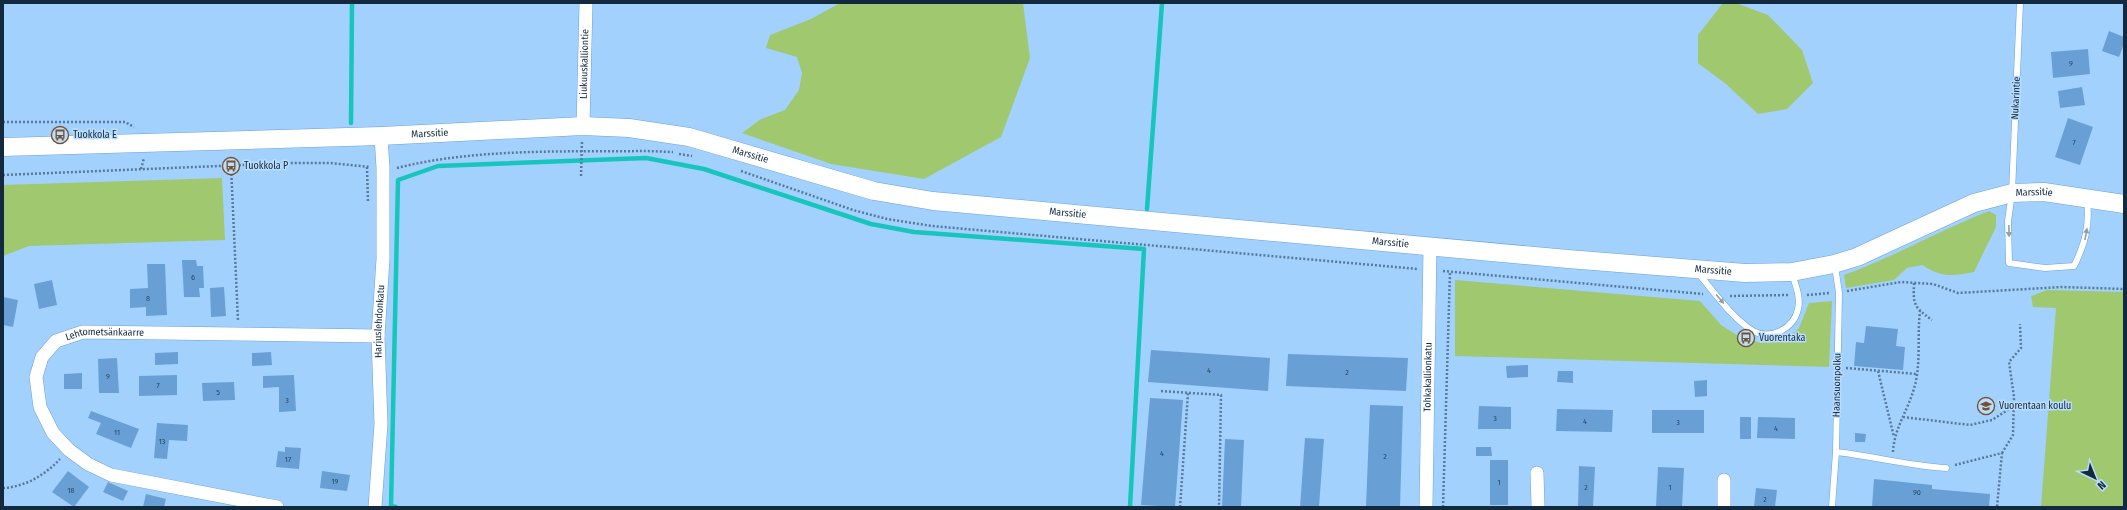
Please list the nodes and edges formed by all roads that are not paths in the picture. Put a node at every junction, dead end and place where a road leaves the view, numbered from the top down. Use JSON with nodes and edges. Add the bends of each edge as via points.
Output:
{"nodes":[{"id":1,"x":586,"y":3,"type":"edge"},
{"id":2,"x":2020,"y":3,"type":"edge"},
{"id":3,"x":583,"y":126,"type":"junction"},
{"id":4,"x":381,"y":136,"type":"junction"},
{"id":5,"x":3,"y":147,"type":"edge"},
{"id":6,"x":2012,"y":193,"type":"junction"},
{"id":7,"x":2086,"y":198,"type":"junction"},
{"id":8,"x":2124,"y":204,"type":"edge"},
{"id":9,"x":1430,"y":246,"type":"junction"},
{"id":10,"x":1834,"y":264,"type":"junction"},
{"id":11,"x":1695,"y":269,"type":"junction"},
{"id":12,"x":1792,"y":272,"type":"junction"},
{"id":13,"x":378,"y":336,"type":"junction"},
{"id":14,"x":1836,"y":452,"type":"junction"},
{"id":15,"x":1946,"y":468,"type":"road end"},
{"id":16,"x":1538,"y":473,"type":"dead end"},
{"id":17,"x":1724,"y":480,"type":"dead end"},
{"id":18,"x":277,"y":507,"type":"edge"},
{"id":19,"x":375,"y":507,"type":"edge"},
{"id":20,"x":1426,"y":507,"type":"edge"},
{"id":21,"x":1538,"y":507,"type":"edge"},
{"id":22,"x":1724,"y":507,"type":"edge"},
{"id":23,"x":1832,"y":507,"type":"edge"}],
"edges":[{"from":1,"to":3,"type":"street","name":"Liukuuskalliontie"},
{"from":2,"to":6,"type":"lane","name":"Nukarintie"},
{"from":3,"to":4,"type":"main road","name":"Marssitie"},
{"from":3,"to":9,"type":"main road","name":"Marssitie","via":[[629,128],[689,137],[874,191],[933,201]]},
{"from":4,"to":5,"type":"main road","name":"Marssitie"},
{"from":4,"to":13,"type":"street","name":"Harjuslehdonkatu","via":[[384,168],[383,259]]},
{"from":6,"to":7,"type":"main road","name":"Marssitie","via":[[2044,192]]},
{"from":6,"to":7,"type":"lane","one_way":true,"via":[[2008,221],[2010,263],[2045,268],[2074,266],[2083,246],[2089,219]]},
{"from":6,"to":10,"type":"main road","name":"Marssitie","via":[[1974,203],[1857,257]]},
{"from":7,"to":8,"type":"main road","name":"Marssitie"},
{"from":9,"to":11,"type":"main road","name":"Marssitie"},
{"from":9,"to":20,"type":"street","name":"Tohkakallionkatu"},
{"from":10,"to":12,"type":"main road","name":"Marssitie"},
{"from":10,"to":14,"type":"lane","name":"Haansuonpolku","via":[[1839,293]]},
{"from":11,"to":12,"type":"main road","name":"Marssitie","via":[[1746,273]]},
{"from":11,"to":12,"type":"lane","one_way":true,"via":[[1737,319],[1754,332],[1768,335],[1782,331],[1798,309],[1798,295]]},
{"from":13,"to":18,"type":"street","name":"Lehtometsänkaarre","via":[[83,332],[56,341],[42,357],[36,377],[40,407],[53,433],[69,450],[88,464],[111,475]]},
{"from":13,"to":19,"type":"street","name":"Harjuslehdonkatu","via":[[381,424]]},
{"from":14,"to":15,"type":"lane","via":[[1920,467]]},
{"from":14,"to":23,"type":"lane","name":"Haansuonpolku"},
{"from":16,"to":21,"type":"street"},
{"from":17,"to":22,"type":"street"}]}
